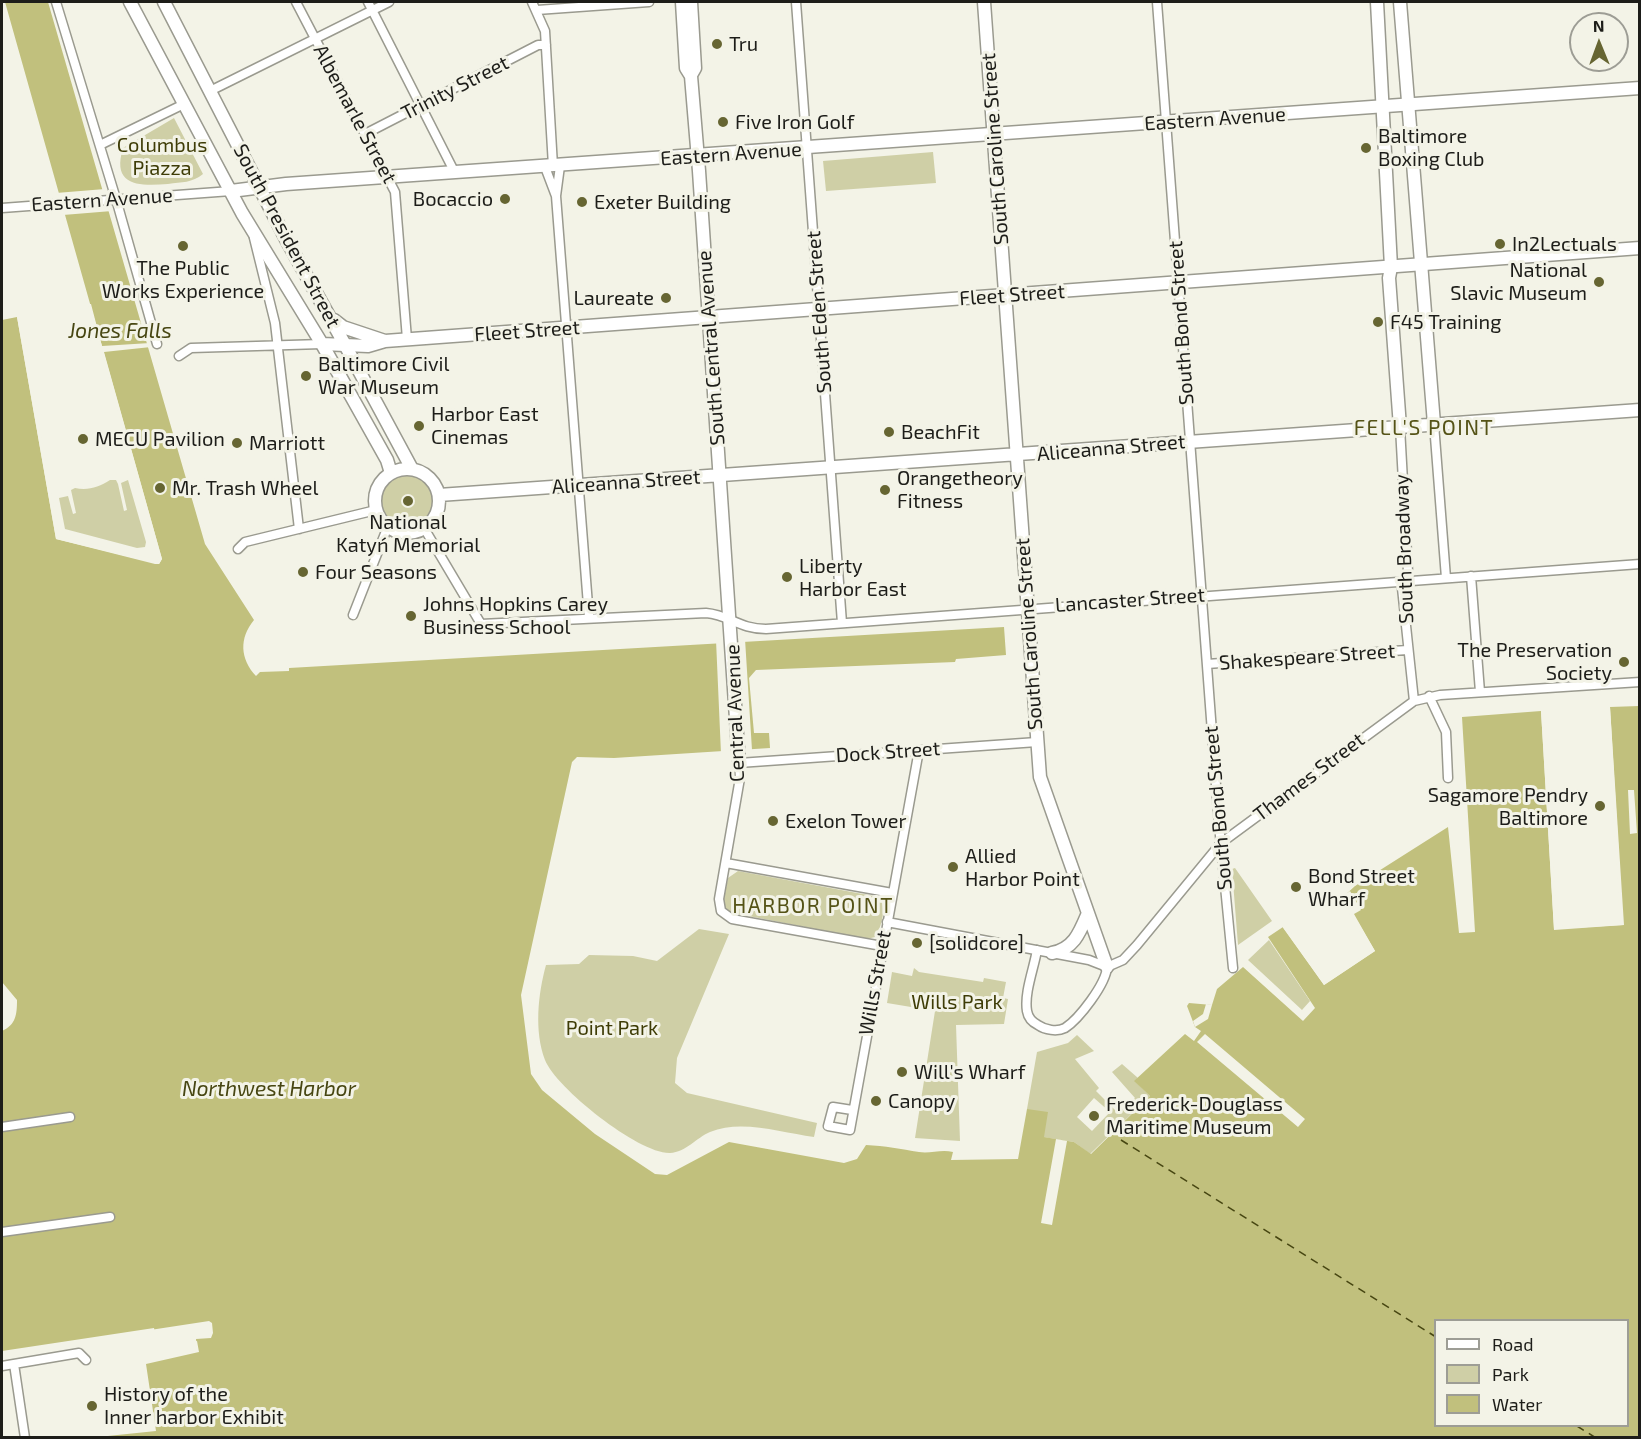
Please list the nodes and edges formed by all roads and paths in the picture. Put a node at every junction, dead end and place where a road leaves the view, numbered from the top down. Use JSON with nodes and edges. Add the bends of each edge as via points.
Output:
{"nodes":[{"id":1,"x":56,"y":2,"type":"edge"},
{"id":2,"x":130,"y":2,"type":"edge"},
{"id":3,"x":165,"y":2,"type":"edge"},
{"id":4,"x":296,"y":2,"type":"edge"},
{"id":5,"x":389,"y":2,"type":"edge"},
{"id":6,"x":532,"y":2,"type":"edge"},
{"id":7,"x":649,"y":2,"type":"edge"},
{"id":8,"x":682,"y":2,"type":"edge"},
{"id":9,"x":691,"y":2,"type":"edge"},
{"id":10,"x":796,"y":2,"type":"edge"},
{"id":11,"x":984,"y":2,"type":"edge"},
{"id":12,"x":1157,"y":2,"type":"edge"},
{"id":13,"x":1377,"y":2,"type":"edge"},
{"id":14,"x":1401,"y":2,"type":"edge"},
{"id":15,"x":370,"y":6,"type":"edge"},
{"id":16,"x":537,"y":10,"type":"junction"},
{"id":17,"x":315,"y":38,"type":"junction"},
{"id":18,"x":546,"y":45,"type":"junction"},
{"id":19,"x":691,"y":75,"type":"junction"},
{"id":20,"x":1640,"y":88,"type":"edge"},
{"id":21,"x":210,"y":91,"type":"junction"},
{"id":22,"x":184,"y":104,"type":"junction"},
{"id":23,"x":1407,"y":104,"type":"junction"},
{"id":24,"x":421,"y":105,"type":"junction"},
{"id":25,"x":1382,"y":106,"type":"junction"},
{"id":26,"x":1166,"y":122,"type":"junction"},
{"id":27,"x":365,"y":135,"type":"junction"},
{"id":28,"x":994,"y":135,"type":"junction"},
{"id":29,"x":100,"y":145,"type":"junction"},
{"id":30,"x":807,"y":148,"type":"junction"},
{"id":31,"x":698,"y":156,"type":"junction"},
{"id":32,"x":553,"y":166,"type":"junction"},
{"id":33,"x":455,"y":173,"type":"junction"},
{"id":34,"x":387,"y":177,"type":"junction"},
{"id":35,"x":259,"y":188,"type":"junction"},
{"id":36,"x":231,"y":190,"type":"junction"},
{"id":37,"x":556,"y":196,"type":"junction"},
{"id":38,"x":112,"y":200,"type":"junction"},
{"id":39,"x":2,"y":208,"type":"edge"},
{"id":40,"x":252,"y":229,"type":"junction"},
{"id":41,"x":1640,"y":248,"type":"edge"},
{"id":42,"x":1421,"y":264,"type":"junction"},
{"id":43,"x":1391,"y":267,"type":"junction"},
{"id":44,"x":1178,"y":283,"type":"junction"},
{"id":45,"x":1005,"y":296,"type":"junction"},
{"id":46,"x":819,"y":309,"type":"junction"},
{"id":47,"x":329,"y":315,"type":"junction"},
{"id":48,"x":709,"y":317,"type":"junction"},
{"id":49,"x":566,"y":328,"type":"junction"},
{"id":50,"x":407,"y":339,"type":"junction"},
{"id":51,"x":385,"y":341,"type":"junction"},
{"id":52,"x":344,"y":343,"type":"junction"},
{"id":53,"x":157,"y":344,"type":"dead end"},
{"id":54,"x":322,"y":344,"type":"junction"},
{"id":55,"x":276,"y":345,"type":"junction"},
{"id":56,"x":179,"y":356,"type":"dead end"},
{"id":57,"x":1640,"y":410,"type":"edge"},
{"id":58,"x":1434,"y":424,"type":"junction"},
{"id":59,"x":1400,"y":427,"type":"junction"},
{"id":60,"x":1191,"y":442,"type":"junction"},
{"id":61,"x":1016,"y":456,"type":"junction"},
{"id":62,"x":830,"y":468,"type":"junction"},
{"id":63,"x":412,"y":469,"type":"junction"},
{"id":64,"x":391,"y":473,"type":"junction"},
{"id":65,"x":721,"y":476,"type":"junction"},
{"id":66,"x":578,"y":486,"type":"junction"},
{"id":67,"x":439,"y":495,"type":"junction"},
{"id":68,"x":376,"y":510,"type":"junction"},
{"id":69,"x":388,"y":526,"type":"junction"},
{"id":70,"x":424,"y":528,"type":"junction"},
{"id":71,"x":299,"y":529,"type":"junction"},
{"id":72,"x":238,"y":549,"type":"dead end"},
{"id":73,"x":1640,"y":564,"type":"edge"},
{"id":74,"x":1471,"y":576,"type":"junction"},
{"id":75,"x":1446,"y":578,"type":"junction"},
{"id":76,"x":1405,"y":581,"type":"junction"},
{"id":77,"x":1202,"y":595,"type":"junction"},
{"id":78,"x":1027,"y":608,"type":"junction"},
{"id":79,"x":353,"y":615,"type":"dead end"},
{"id":80,"x":589,"y":618,"type":"junction"},
{"id":81,"x":731,"y":620,"type":"junction"},
{"id":82,"x":842,"y":623,"type":"junction"},
{"id":83,"x":1407,"y":650,"type":"junction"},
{"id":84,"x":1207,"y":664,"type":"junction"},
{"id":85,"x":1640,"y":682,"type":"edge"},
{"id":86,"x":1480,"y":692,"type":"junction"},
{"id":87,"x":1429,"y":696,"type":"junction"},
{"id":88,"x":1414,"y":701,"type":"junction"},
{"id":89,"x":1038,"y":742,"type":"junction"},
{"id":90,"x":919,"y":750,"type":"junction"},
{"id":91,"x":739,"y":759,"type":"junction"},
{"id":92,"x":1448,"y":778,"type":"dead end"},
{"id":93,"x":1221,"y":843,"type":"junction"},
{"id":94,"x":726,"y":863,"type":"junction"},
{"id":95,"x":892,"y":893,"type":"junction"},
{"id":96,"x":1088,"y":913,"type":"junction"},
{"id":97,"x":887,"y":922,"type":"junction"},
{"id":98,"x":882,"y":946,"type":"junction"},
{"id":99,"x":1037,"y":950,"type":"junction"},
{"id":100,"x":1052,"y":953,"type":"junction"},
{"id":101,"x":1107,"y":967,"type":"junction"},
{"id":102,"x":1233,"y":968,"type":"dead end"},
{"id":103,"x":852,"y":1110,"type":"dead end"},
{"id":104,"x":70,"y":1117,"type":"dead end"},
{"id":105,"x":2,"y":1126,"type":"edge"},
{"id":106,"x":110,"y":1217,"type":"dead end"},
{"id":107,"x":2,"y":1232,"type":"edge"},
{"id":108,"x":86,"y":1360,"type":"dead end"},
{"id":109,"x":14,"y":1364,"type":"junction"},
{"id":110,"x":2,"y":1365,"type":"edge"},
{"id":111,"x":25,"y":1437,"type":"edge"}],
"edges":[{"from":1,"to":29,"type":"street"},
{"from":2,"to":22,"type":"main road","name":"South President Street"},
{"from":3,"to":21,"type":"main road","name":"South President Street"},
{"from":4,"to":17,"type":"street","name":"Albemarle Street"},
{"from":5,"to":15,"type":"street"},
{"from":6,"to":16,"type":"street"},
{"from":7,"to":16,"type":"street"},
{"from":8,"to":19,"type":"main road","name":"South Central Avenue","via":[[686,68]]},
{"from":9,"to":19,"type":"main road","name":"South Central Avenue","via":[[695,68]]},
{"from":10,"to":30,"type":"street","name":"South Eden Street"},
{"from":11,"to":28,"type":"main road","name":"South Caroline Street"},
{"from":12,"to":26,"type":"street","name":"South Bond Street"},
{"from":13,"to":25,"type":"main road","name":"South Broadway"},
{"from":14,"to":23,"type":"main road","name":"South Broadway"},
{"from":15,"to":17,"type":"street"},
{"from":15,"to":24,"type":"street"},
{"from":16,"to":18,"type":"street"},
{"from":17,"to":21,"type":"street"},
{"from":17,"to":27,"type":"street","name":"Albemarle Street"},
{"from":18,"to":24,"type":"street","name":"Trinity Street","via":[[538,45]]},
{"from":18,"to":32,"type":"street"},
{"from":19,"to":31,"type":"main road","name":"South Central Avenue"},
{"from":20,"to":23,"type":"main road","name":"Eastern Avenue"},
{"from":21,"to":35,"type":"main road","name":"South President Street"},
{"from":22,"to":29,"type":"street"},
{"from":22,"to":36,"type":"main road","name":"South President Street"},
{"from":23,"to":25,"type":"main road","name":"Eastern Avenue"},
{"from":23,"to":42,"type":"main road","name":"South Broadway"},
{"from":24,"to":27,"type":"street","name":"Trinity Street"},
{"from":24,"to":33,"type":"street"},
{"from":25,"to":26,"type":"main road","name":"Eastern Avenue"},
{"from":25,"to":43,"type":"main road","name":"South Broadway"},
{"from":26,"to":28,"type":"main road","name":"Eastern Avenue"},
{"from":26,"to":44,"type":"street","name":"South Bond Street"},
{"from":27,"to":34,"type":"street","name":"Albemarle Street"},
{"from":28,"to":30,"type":"main road","name":"Eastern Avenue"},
{"from":28,"to":45,"type":"main road","name":"South Caroline Street"},
{"from":29,"to":38,"type":"street"},
{"from":30,"to":31,"type":"main road","name":"Eastern Avenue"},
{"from":30,"to":46,"type":"street","name":"South Eden Street"},
{"from":31,"to":32,"type":"main road","name":"Eastern Avenue"},
{"from":31,"to":48,"type":"main road","name":"South Central Avenue"},
{"from":32,"to":33,"type":"main road","name":"Eastern Avenue"},
{"from":32,"to":37,"type":"street"},
{"from":32,"to":37,"type":"street"},
{"from":33,"to":34,"type":"main road","name":"Eastern Avenue"},
{"from":34,"to":35,"type":"main road","name":"Eastern Avenue"},
{"from":34,"to":50,"type":"street","name":"Albemarle Street","via":[[395,192]]},
{"from":35,"to":36,"type":"main road","name":"Eastern Avenue"},
{"from":35,"to":47,"type":"main road","name":"South President Street"},
{"from":36,"to":38,"type":"street","name":"Eastern Avenue"},
{"from":36,"to":40,"type":"main road","name":"South President Street"},
{"from":37,"to":49,"type":"street"},
{"from":38,"to":39,"type":"street","name":"Eastern Avenue"},
{"from":38,"to":53,"type":"street"},
{"from":40,"to":54,"type":"main road","name":"South President Street"},
{"from":40,"to":55,"type":"street","name":"South President Street","via":[[272,308]]},
{"from":41,"to":42,"type":"main road","name":"Fleet Street"},
{"from":42,"to":43,"type":"main road","name":"Fleet Street"},
{"from":42,"to":58,"type":"main road","name":"South Broadway"},
{"from":43,"to":44,"type":"main road","name":"Fleet Street"},
{"from":43,"to":59,"type":"main road","name":"South Broadway"},
{"from":44,"to":45,"type":"main road","name":"Fleet Street"},
{"from":44,"to":60,"type":"street","name":"South Bond Street"},
{"from":45,"to":46,"type":"main road","name":"Fleet Street"},
{"from":45,"to":61,"type":"main road","name":"South Caroline Street"},
{"from":46,"to":48,"type":"main road","name":"Fleet Street"},
{"from":46,"to":62,"type":"street","name":"South Eden Street"},
{"from":47,"to":51,"type":"main road","name":"Fleet Street","via":[[343,327]]},
{"from":47,"to":52,"type":"main road","name":"South President Street"},
{"from":48,"to":49,"type":"main road","name":"Fleet Street"},
{"from":48,"to":65,"type":"main road","name":"South Central Avenue"},
{"from":49,"to":50,"type":"main road","name":"Fleet Street"},
{"from":49,"to":66,"type":"street"},
{"from":50,"to":51,"type":"main road","name":"Fleet Street"},
{"from":51,"to":52,"type":"main road","name":"Fleet Street","via":[[368,346]]},
{"from":52,"to":54,"type":"main road","name":"Fleet Street"},
{"from":52,"to":63,"type":"main road","name":"South President Street"},
{"from":54,"to":55,"type":"street","name":"Fleet Street"},
{"from":54,"to":64,"type":"main road","name":"South President Street"},
{"from":55,"to":56,"type":"street","name":"Fleet Street","via":[[191,348]]},
{"from":55,"to":71,"type":"street","name":"South President Street"},
{"from":57,"to":58,"type":"main road","name":"Aliceanna Street"},
{"from":58,"to":59,"type":"main road","name":"Aliceanna Street"},
{"from":58,"to":75,"type":"street","name":"South Broadway"},
{"from":59,"to":60,"type":"main road","name":"Aliceanna Street"},
{"from":59,"to":76,"type":"street","name":"South Broadway","via":[[1408,572]]},
{"from":60,"to":61,"type":"main road","name":"Aliceanna Street"},
{"from":60,"to":77,"type":"street","name":"South Bond Street"},
{"from":61,"to":62,"type":"main road","name":"Aliceanna Street"},
{"from":61,"to":78,"type":"main road","name":"South Caroline Street"},
{"from":62,"to":65,"type":"main road","name":"Aliceanna Street"},
{"from":62,"to":82,"type":"street","name":"South Eden Street"},
{"from":63,"to":64,"type":"main road"},
{"from":63,"to":67,"type":"main road","via":[[430,478]]},
{"from":64,"to":68,"type":"main road","via":[[378,488]]},
{"from":65,"to":66,"type":"main road","name":"Aliceanna Street"},
{"from":65,"to":81,"type":"main road","name":"South Central Avenue"},
{"from":66,"to":67,"type":"main road","name":"Aliceanna Street"},
{"from":66,"to":80,"type":"street"},
{"from":67,"to":70,"type":"main road","via":[[436,515]]},
{"from":68,"to":69,"type":"main road"},
{"from":68,"to":71,"type":"street"},
{"from":69,"to":70,"type":"main road","via":[[406,532]]},
{"from":69,"to":79,"type":"street"},
{"from":70,"to":80,"type":"street","name":"Lancaster Street","via":[[481,624]]},
{"from":71,"to":72,"type":"street","via":[[245,542]]},
{"from":73,"to":74,"type":"street","name":"Lancaster Street"},
{"from":74,"to":75,"type":"street","name":"Lancaster Street"},
{"from":74,"to":86,"type":"street"},
{"from":75,"to":76,"type":"street","name":"Lancaster Street"},
{"from":76,"to":77,"type":"street","name":"Lancaster Street"},
{"from":76,"to":83,"type":"street","name":"South Broadway","via":[[1402,588]]},
{"from":77,"to":78,"type":"street","name":"Lancaster Street"},
{"from":77,"to":84,"type":"street","name":"South Bond Street"},
{"from":78,"to":82,"type":"street","name":"Lancaster Street"},
{"from":78,"to":89,"type":"main road","name":"South Caroline Street"},
{"from":80,"to":81,"type":"street","name":"Lancaster Street","via":[[705,613]]},
{"from":81,"to":82,"type":"street","name":"Lancaster Street","via":[[754,629]]},
{"from":81,"to":91,"type":"main road","name":"Central Avenue"},
{"from":83,"to":84,"type":"street","name":"Shakespeare Street"},
{"from":83,"to":88,"type":"street","name":"South Broadway"},
{"from":84,"to":93,"type":"street","name":"South Bond Street"},
{"from":85,"to":86,"type":"street","name":"Thames Street"},
{"from":86,"to":87,"type":"street","name":"Thames Street"},
{"from":87,"to":88,"type":"street","name":"Thames Street"},
{"from":87,"to":92,"type":"street","via":[[1446,732]]},
{"from":88,"to":93,"type":"street","name":"Thames Street"},
{"from":89,"to":90,"type":"street","name":"Dock Street"},
{"from":89,"to":96,"type":"main road","name":"South Caroline Street","via":[[1040,777]]},
{"from":90,"to":91,"type":"street","name":"Dock Street"},
{"from":90,"to":95,"type":"street","name":"Wills Street"},
{"from":91,"to":94,"type":"street","name":"Central Avenue","via":[[740,778]]},
{"from":93,"to":101,"type":"street","name":"Thames Street","via":[[1137,945],[1123,960]]},
{"from":93,"to":102,"type":"street","name":"South Bond Street"},
{"from":94,"to":95,"type":"street"},
{"from":94,"to":98,"type":"street","name":"Central Avenue","via":[[720,911],[732,918]]},
{"from":95,"to":97,"type":"street","name":"Wills Street"},
{"from":96,"to":100,"type":"main road","via":[[1072,944],[1065,951]]},
{"from":96,"to":101,"type":"main road","name":"South Caroline Street"},
{"from":97,"to":98,"type":"street","name":"Wills Street"},
{"from":97,"to":99,"type":"street"},
{"from":98,"to":103,"type":"street","name":"Wills Street"},
{"from":99,"to":100,"type":"street"},
{"from":99,"to":101,"type":"street","via":[[1026,1008],[1030,1019],[1045,1029],[1066,1027],[1100,988]]},
{"from":100,"to":101,"type":"street"},
{"from":104,"to":105,"type":"street"},
{"from":106,"to":107,"type":"street"},
{"from":108,"to":109,"type":"street","via":[[79,1353]]},
{"from":109,"to":110,"type":"street"},
{"from":109,"to":111,"type":"street"}]}
